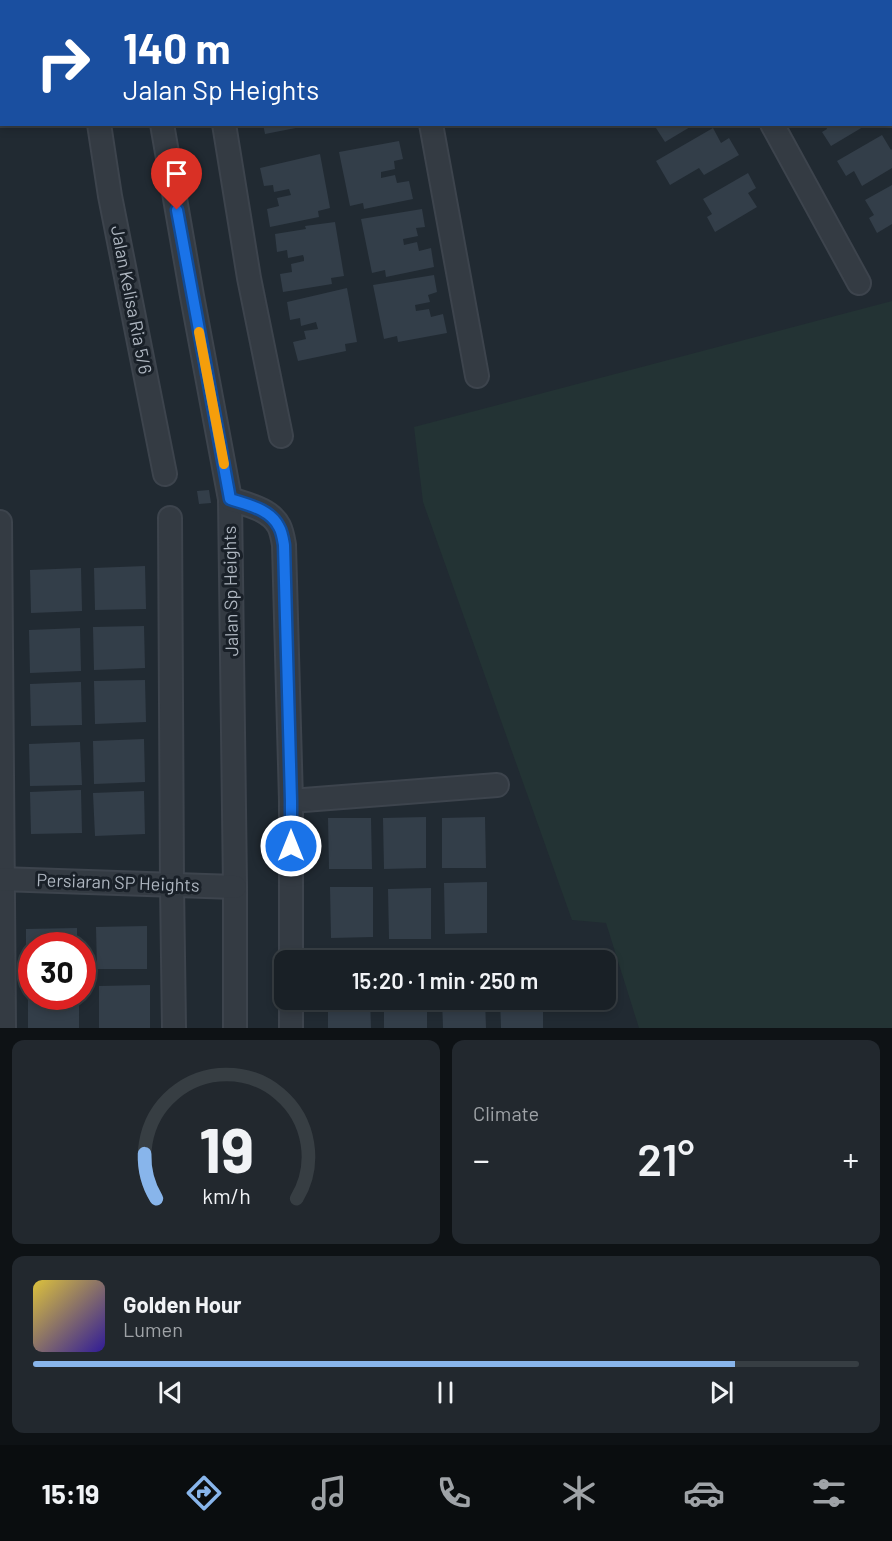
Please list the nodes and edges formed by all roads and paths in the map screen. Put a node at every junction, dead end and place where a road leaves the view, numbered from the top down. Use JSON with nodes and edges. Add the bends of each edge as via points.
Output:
{"nodes":[{"id":1,"x":99,"y":126,"type":"edge"},
{"id":2,"x":162,"y":126,"type":"edge"},
{"id":3,"x":224,"y":126,"type":"edge"},
{"id":4,"x":431,"y":126,"type":"edge"},
{"id":5,"x":773,"y":126,"type":"edge"},
{"id":6,"x":859,"y":283,"type":"dead end"},
{"id":7,"x":477,"y":375,"type":"dead end"},
{"id":8,"x":281,"y":436,"type":"dead end"},
{"id":9,"x":165,"y":474,"type":"dead end"},
{"id":10,"x":230,"y":499,"type":"junction"},
{"id":11,"x":170,"y":518,"type":"dead end"},
{"id":12,"x":0,"y":522,"type":"edge"},
{"id":13,"x":497,"y":785,"type":"dead end"},
{"id":14,"x":291,"y":801,"type":"junction"},
{"id":15,"x":1,"y":879,"type":"edge"},
{"id":16,"x":172,"y":885,"type":"junction"},
{"id":17,"x":235,"y":887,"type":"junction"},
{"id":18,"x":291,"y":950,"type":"edge"},
{"id":19,"x":291,"y":1010,"type":"edge"},
{"id":20,"x":4,"y":1028,"type":"edge"},
{"id":21,"x":174,"y":1028,"type":"edge"},
{"id":22,"x":235,"y":1028,"type":"edge"},
{"id":23,"x":291,"y":1028,"type":"edge"}],
"edges":[{"from":1,"to":9,"type":"street","name":"Jalan Kelisa Ria 5/6"},
{"from":2,"to":10,"type":"street","name":"Jalan Sp Heights"},
{"from":3,"to":8,"type":"street","via":[[249,278]]},
{"from":4,"to":7,"type":"street"},
{"from":5,"to":6,"type":"street"},
{"from":10,"to":14,"type":"street","via":[[268,513],[280,527],[284,545]]},
{"from":10,"to":17,"type":"street","name":"Jalan Sp Heights"},
{"from":11,"to":16,"type":"street"},
{"from":12,"to":15,"type":"street"},
{"from":13,"to":14,"type":"street"},
{"from":14,"to":18,"type":"street"},
{"from":15,"to":16,"type":"street","name":"Persiaran SP Heights"},
{"from":15,"to":20,"type":"street"},
{"from":16,"to":17,"type":"street","name":"Persiaran SP Heights"},
{"from":16,"to":21,"type":"street"},
{"from":17,"to":22,"type":"street","name":"Jalan Sp Heights"},
{"from":19,"to":23,"type":"street"}]}
